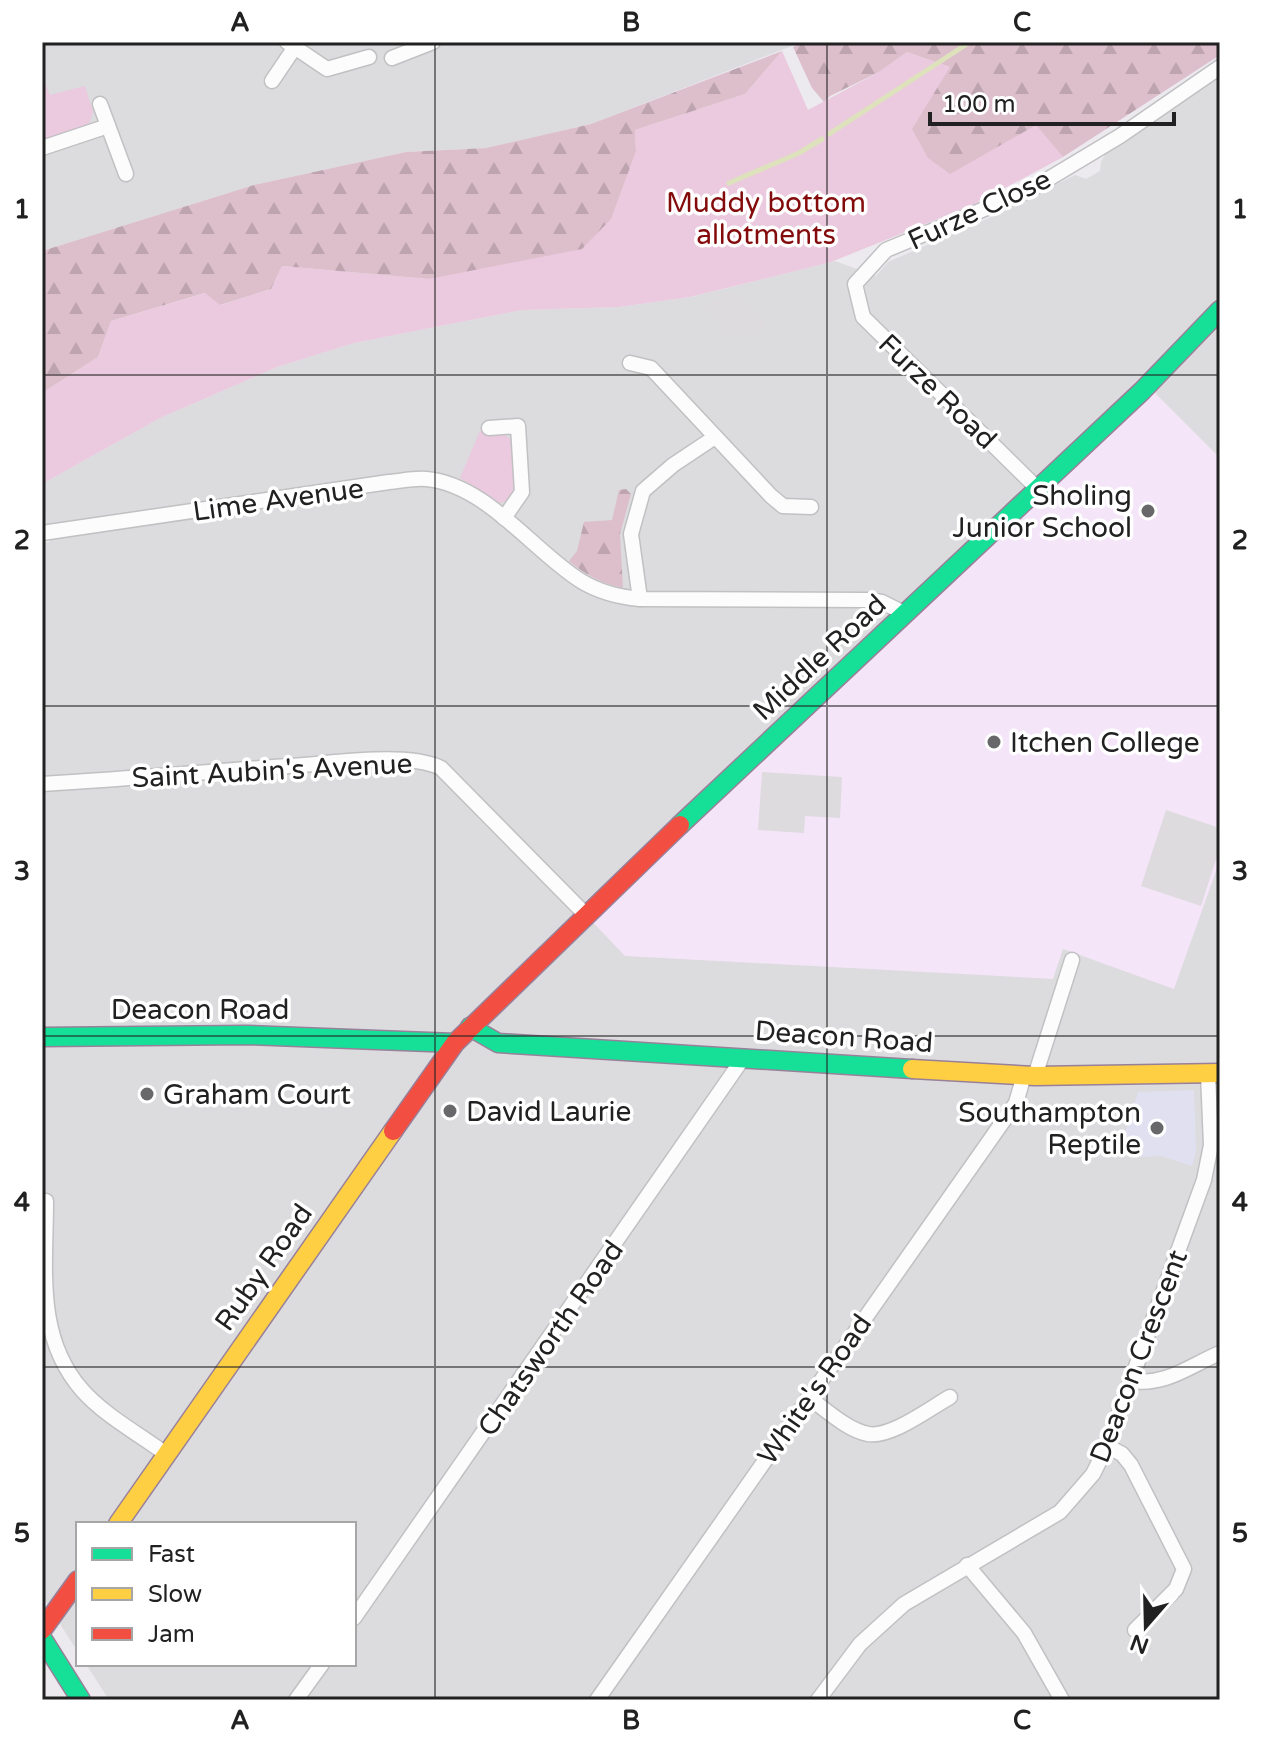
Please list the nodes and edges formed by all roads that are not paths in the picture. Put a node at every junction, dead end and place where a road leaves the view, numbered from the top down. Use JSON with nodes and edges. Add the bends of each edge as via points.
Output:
{"nodes":[{"id":1,"x":433,"y":42,"type":"edge"},
{"id":2,"x":291,"y":45,"type":"edge"},
{"id":3,"x":417,"y":45,"type":"edge"},
{"id":4,"x":369,"y":57,"type":"dead end"},
{"id":5,"x":392,"y":58,"type":"dead end"},
{"id":6,"x":1220,"y":67,"type":"edge"},
{"id":7,"x":272,"y":81,"type":"dead end"},
{"id":8,"x":100,"y":104,"type":"dead end"},
{"id":9,"x":108,"y":126,"type":"junction"},
{"id":10,"x":42,"y":148,"type":"edge"},
{"id":11,"x":126,"y":174,"type":"dead end"},
{"id":12,"x":855,"y":284,"type":"joint"},
{"id":13,"x":1220,"y":310,"type":"edge"},
{"id":14,"x":630,"y":363,"type":"dead end"},
{"id":15,"x":489,"y":428,"type":"dead end"},
{"id":16,"x":715,"y":437,"type":"junction"},
{"id":17,"x":1038,"y":489,"type":"junction"},
{"id":18,"x":811,"y":507,"type":"dead end"},
{"id":19,"x":504,"y":518,"type":"junction"},
{"id":20,"x":42,"y":526,"type":"edge"},
{"id":21,"x":42,"y":533,"type":"edge"},
{"id":22,"x":640,"y":599,"type":"junction"},
{"id":23,"x":906,"y":614,"type":"junction"},
{"id":24,"x":42,"y":784,"type":"edge"},
{"id":25,"x":585,"y":914,"type":"junction"},
{"id":26,"x":1072,"y":960,"type":"dead end"},
{"id":27,"x":470,"y":1027,"type":"junction"},
{"id":28,"x":42,"y":1037,"type":"edge"},
{"id":29,"x":455,"y":1043,"type":"junction"},
{"id":30,"x":744,"y":1057,"type":"junction"},
{"id":31,"x":1214,"y":1073,"type":"edge"},
{"id":32,"x":1030,"y":1076,"type":"junction"},
{"id":33,"x":46,"y":1201,"type":"dead end"},
{"id":34,"x":1220,"y":1353,"type":"edge"},
{"id":35,"x":1131,"y":1381,"type":"junction"},
{"id":36,"x":808,"y":1397,"type":"junction"},
{"id":37,"x":950,"y":1397,"type":"dead end"},
{"id":38,"x":1107,"y":1446,"type":"junction"},
{"id":39,"x":166,"y":1454,"type":"junction"},
{"id":40,"x":119,"y":1522,"type":"edge"},
{"id":41,"x":967,"y":1565,"type":"junction"},
{"id":42,"x":76,"y":1583,"type":"edge"},
{"id":43,"x":356,"y":1615,"type":"edge"},
{"id":44,"x":42,"y":1630,"type":"edge"},
{"id":45,"x":1135,"y":1630,"type":"dead end"},
{"id":46,"x":42,"y":1638,"type":"edge"},
{"id":47,"x":321,"y":1666,"type":"edge"},
{"id":48,"x":81,"y":1700,"type":"edge"},
{"id":49,"x":296,"y":1700,"type":"edge"},
{"id":50,"x":597,"y":1700,"type":"edge"},
{"id":51,"x":818,"y":1700,"type":"edge"},
{"id":52,"x":1062,"y":1700,"type":"edge"}],
"edges":[{"from":1,"to":3,"type":"street"},
{"from":2,"to":4,"type":"street","via":[[327,69]]},
{"from":2,"to":7,"type":"street"},
{"from":3,"to":5,"type":"street"},
{"from":6,"to":12,"type":"street","name":"Furze Close","via":[[1030,190],[886,250]]},
{"from":8,"to":9,"type":"street"},
{"from":9,"to":10,"type":"street"},
{"from":9,"to":11,"type":"street"},
{"from":12,"to":17,"type":"street","name":"Furze Road","via":[[863,317]]},
{"from":13,"to":17,"type":"street","name":"Middle Road"},
{"from":14,"to":16,"type":"street","via":[[651,368]]},
{"from":15,"to":19,"type":"street","via":[[518,426],[522,492]]},
{"from":16,"to":18,"type":"street","via":[[783,506]]},
{"from":16,"to":22,"type":"street","via":[[643,491],[631,534]]},
{"from":17,"to":23,"type":"street","name":"Middle Road"},
{"from":19,"to":21,"type":"street","name":"Lime Avenue","via":[[461,490],[410,479]]},
{"from":19,"to":22,"type":"street","name":"Lime Avenue","via":[[579,580],[607,594]]},
{"from":20,"to":21,"type":"street","name":"Lime Avenue"},
{"from":22,"to":23,"type":"street","name":"Lime Avenue","via":[[866,600]]},
{"from":23,"to":25,"type":"street","name":"Middle Road"},
{"from":24,"to":25,"type":"street","name":"Saint Aubin's Avenue","via":[[427,762],[441,768]]},
{"from":25,"to":27,"type":"street","name":"Middle Road"},
{"from":26,"to":32,"type":"street","name":"White's Road"},
{"from":27,"to":29,"type":"street","name":"Middle Road"},
{"from":27,"to":30,"type":"street","name":"Deacon Road","via":[[498,1043]]},
{"from":28,"to":29,"type":"street","name":"Deacon Road","via":[[247,1035]]},
{"from":29,"to":39,"type":"street","name":"Ruby Road"},
{"from":30,"to":32,"type":"street","name":"Deacon Road"},
{"from":30,"to":43,"type":"street","name":"Chatsworth Road"},
{"from":31,"to":32,"type":"street","name":"Deacon Road"},
{"from":31,"to":35,"type":"street","name":"Deacon Crescent","via":[[1209,1161]]},
{"from":32,"to":36,"type":"street","name":"White's Road"},
{"from":33,"to":39,"type":"street","via":[[46,1311],[57,1353],[84,1392]]},
{"from":34,"to":35,"type":"street","via":[[1165,1379],[1149,1384]]},
{"from":35,"to":38,"type":"street","name":"Deacon Crescent"},
{"from":36,"to":37,"type":"street","via":[[869,1434],[891,1430]]},
{"from":36,"to":50,"type":"street","name":"White's Road"},
{"from":38,"to":41,"type":"street","name":"Deacon Crescent","via":[[1093,1474],[1060,1512]]},
{"from":38,"to":45,"type":"street","via":[[1131,1465],[1184,1569],[1176,1589]]},
{"from":39,"to":40,"type":"street","name":"Ruby Road"},
{"from":41,"to":51,"type":"street","name":"Deacon Crescent","via":[[883,1620]]},
{"from":41,"to":52,"type":"street","via":[[1016,1622]]},
{"from":42,"to":44,"type":"street"},
{"from":46,"to":48,"type":"street"},
{"from":47,"to":49,"type":"street"}]}
